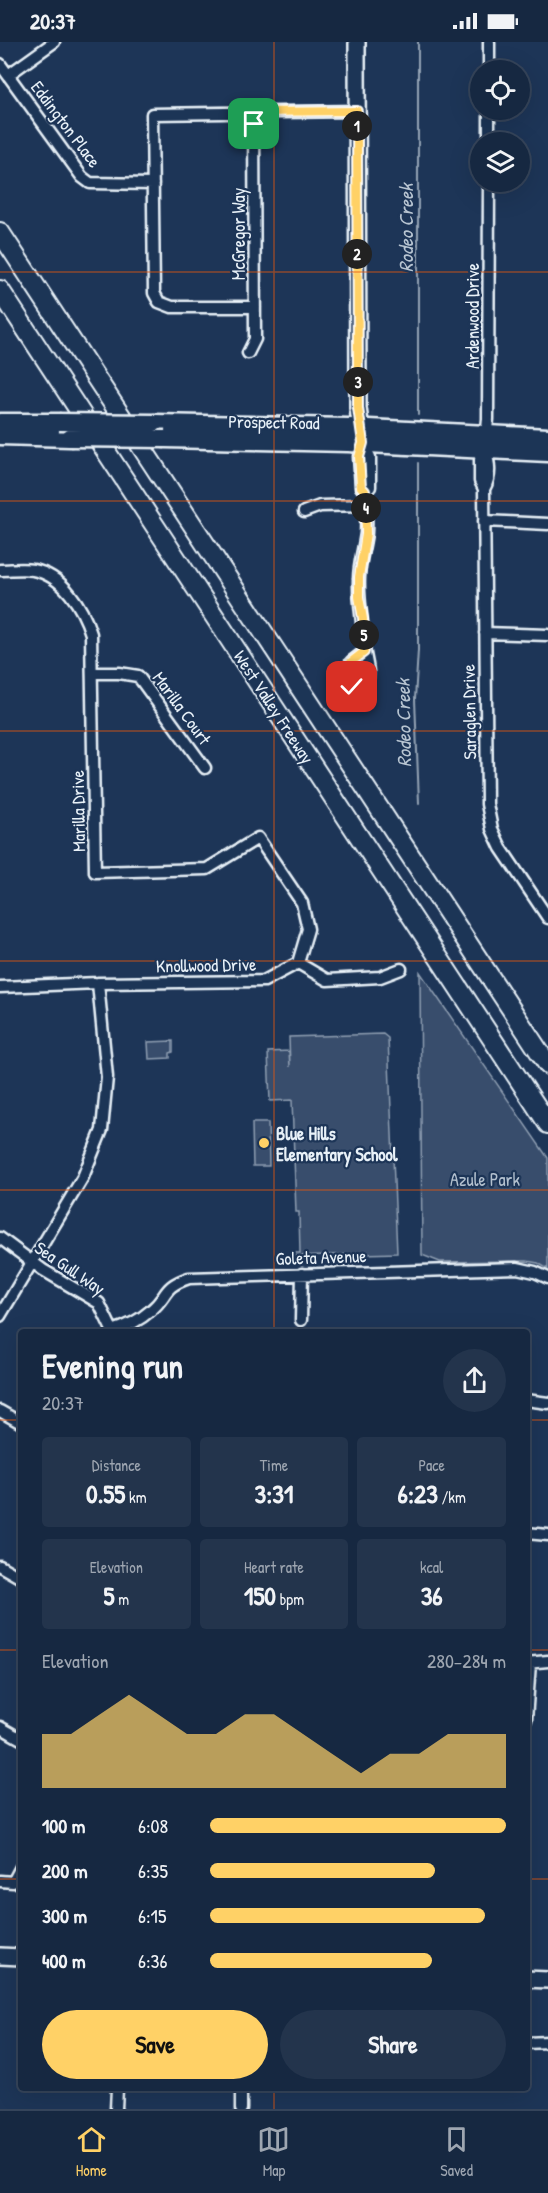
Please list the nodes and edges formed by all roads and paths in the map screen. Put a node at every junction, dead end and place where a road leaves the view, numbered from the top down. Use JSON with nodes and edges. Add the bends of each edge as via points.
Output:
{"nodes":[{"id":1,"x":54,"y":42,"type":"edge"},
{"id":2,"x":357,"y":42,"type":"edge"},
{"id":3,"x":489,"y":42,"type":"edge"},
{"id":4,"x":489,"y":60,"type":"edge"},
{"id":5,"x":0,"y":64,"type":"edge"},
{"id":6,"x":9,"y":75,"type":"junction"},
{"id":7,"x":357,"y":111,"type":"junction"},
{"id":8,"x":254,"y":112,"type":"junction"},
{"id":9,"x":153,"y":184,"type":"junction"},
{"id":10,"x":489,"y":192,"type":"edge"},
{"id":11,"x":0,"y":232,"type":"edge"},
{"id":12,"x":0,"y":290,"type":"edge"},
{"id":13,"x":255,"y":307,"type":"junction"},
{"id":14,"x":248,"y":353,"type":"dead end"},
{"id":15,"x":0,"y":422,"type":"edge"},
{"id":16,"x":0,"y":436,"type":"edge"},
{"id":17,"x":362,"y":436,"type":"junction"},
{"id":18,"x":548,"y":437,"type":"edge"},
{"id":19,"x":486,"y":442,"type":"junction"},
{"id":20,"x":548,"y":453,"type":"edge"},
{"id":21,"x":366,"y":505,"type":"junction"},
{"id":22,"x":304,"y":512,"type":"dead end"},
{"id":23,"x":484,"y":520,"type":"junction"},
{"id":24,"x":548,"y":524,"type":"edge"},
{"id":25,"x":0,"y":570,"type":"edge"},
{"id":26,"x":485,"y":633,"type":"junction"},
{"id":27,"x":548,"y":636,"type":"edge"},
{"id":28,"x":364,"y":652,"type":"dead end"},
{"id":29,"x":92,"y":673,"type":"junction"},
{"id":30,"x":205,"y":768,"type":"dead end"},
{"id":31,"x":548,"y":918,"type":"edge"},
{"id":32,"x":298,"y":963,"type":"junction"},
{"id":33,"x":401,"y":969,"type":"dead end"},
{"id":34,"x":98,"y":983,"type":"junction"},
{"id":35,"x":0,"y":987,"type":"edge"},
{"id":36,"x":548,"y":1065,"type":"edge"},
{"id":37,"x":548,"y":1124,"type":"edge"},
{"id":38,"x":0,"y":1238,"type":"edge"},
{"id":39,"x":31,"y":1262,"type":"junction"},
{"id":40,"x":302,"y":1275,"type":"junction"},
{"id":41,"x":548,"y":1278,"type":"edge"},
{"id":42,"x":0,"y":1316,"type":"edge"},
{"id":43,"x":302,"y":1320,"type":"dead end"},
{"id":44,"x":111,"y":1329,"type":"edge"},
{"id":45,"x":120,"y":1329,"type":"edge"},
{"id":46,"x":530,"y":1400,"type":"edge"},
{"id":47,"x":548,"y":1402,"type":"edge"},
{"id":48,"x":0,"y":1411,"type":"edge"},
{"id":49,"x":18,"y":1422,"type":"edge"},
{"id":50,"x":530,"y":1533,"type":"edge"},
{"id":51,"x":548,"y":1535,"type":"edge"},
{"id":52,"x":0,"y":1566,"type":"edge"},
{"id":53,"x":18,"y":1576,"type":"edge"},
{"id":54,"x":548,"y":1661,"type":"edge"},
{"id":55,"x":530,"y":1663,"type":"edge"},
{"id":56,"x":0,"y":1727,"type":"edge"},
{"id":57,"x":18,"y":1737,"type":"edge"},
{"id":58,"x":18,"y":1873,"type":"edge"},
{"id":59,"x":0,"y":1881,"type":"edge"},
{"id":60,"x":0,"y":1956,"type":"edge"},
{"id":61,"x":18,"y":1957,"type":"edge"},
{"id":62,"x":530,"y":1979,"type":"edge"},
{"id":63,"x":548,"y":1980,"type":"edge"},
{"id":64,"x":548,"y":2042,"type":"edge"},
{"id":65,"x":530,"y":2043,"type":"edge"},
{"id":66,"x":117,"y":2091,"type":"edge"},
{"id":67,"x":242,"y":2091,"type":"edge"},
{"id":68,"x":116,"y":2109,"type":"edge"},
{"id":69,"x":241,"y":2109,"type":"edge"}],
"edges":[{"from":1,"to":6,"type":"street"},
{"from":2,"to":7,"type":"street"},
{"from":3,"to":4,"type":"street"},
{"from":5,"to":6,"type":"street","name":"Eddington Place"},
{"from":6,"to":9,"type":"street","name":"Eddington Place","via":[[82,177],[90,183]]},
{"from":7,"to":8,"type":"street"},
{"from":7,"to":17,"type":"street","via":[[358,408]]},
{"from":8,"to":9,"type":"street","via":[[152,114]]},
{"from":8,"to":13,"type":"street","name":"McGregor Way"},
{"from":9,"to":13,"type":"street","via":[[153,293],[159,302],[172,307]]},
{"from":10,"to":19,"type":"street","name":"Ardenwood Drive"},
{"from":11,"to":36,"type":"highway","name":"West Valley Freeway"},
{"from":12,"to":37,"type":"highway","name":"West Valley Freeway"},
{"from":13,"to":14,"type":"street","name":"McGregor Way","via":[[255,339]]},
{"from":15,"to":17,"type":"main road","name":"Prospect Road","bridge":true,"via":[[154,423]]},
{"from":16,"to":17,"type":"main road","name":"Prospect Road","bridge":true},
{"from":17,"to":19,"type":"main road","name":"Prospect Road"},
{"from":17,"to":21,"type":"street","via":[[359,457]]},
{"from":18,"to":19,"type":"main road","name":"Prospect Road"},
{"from":19,"to":20,"type":"main road","name":"Prospect Road"},
{"from":19,"to":23,"type":"street","name":"Saraglen Drive","via":[[480,460]]},
{"from":21,"to":22,"type":"street","via":[[320,506]]},
{"from":21,"to":28,"type":"street","via":[[359,577]]},
{"from":23,"to":24,"type":"street"},
{"from":23,"to":26,"type":"street","name":"Saraglen Drive"},
{"from":25,"to":29,"type":"street","name":"Marilla Drive","via":[[34,570],[65,589],[80,606],[91,634]]},
{"from":26,"to":27,"type":"street"},
{"from":26,"to":31,"type":"street","name":"Saraglen Drive","via":[[487,804],[492,829],[501,849]]},
{"from":29,"to":30,"type":"street","name":"Marilla Court","via":[[138,676]]},
{"from":29,"to":32,"type":"street","name":"Marilla Drive","via":[[95,872],[207,869],[258,837],[302,903],[308,929]]},
{"from":32,"to":33,"type":"street","via":[[327,980],[380,977]]},
{"from":32,"to":34,"type":"street","name":"Knollwood Drive","via":[[264,981]]},
{"from":34,"to":35,"type":"street","name":"Knollwood Drive"},
{"from":34,"to":39,"type":"street","via":[[107,1077],[102,1130],[83,1177]]},
{"from":38,"to":39,"type":"street","name":"Sea Gull Way"},
{"from":39,"to":42,"type":"street"},
{"from":39,"to":44,"type":"street","name":"Sea Gull Way","via":[[99,1303]]},
{"from":40,"to":41,"type":"street","name":"Goleta Avenue","via":[[516,1268]]},
{"from":40,"to":43,"type":"street"},
{"from":40,"to":45,"type":"street","name":"Goleta Avenue","via":[[189,1278],[172,1283],[152,1311]]},
{"from":46,"to":47,"type":"street"},
{"from":48,"to":49,"type":"street"},
{"from":50,"to":51,"type":"street"},
{"from":52,"to":53,"type":"street"},
{"from":54,"to":55,"type":"street"},
{"from":56,"to":57,"type":"street"},
{"from":58,"to":59,"type":"street","via":[[13,1882]]},
{"from":60,"to":61,"type":"street"},
{"from":62,"to":63,"type":"street"},
{"from":64,"to":65,"type":"street"},
{"from":66,"to":68,"type":"street"},
{"from":67,"to":69,"type":"street"}]}
